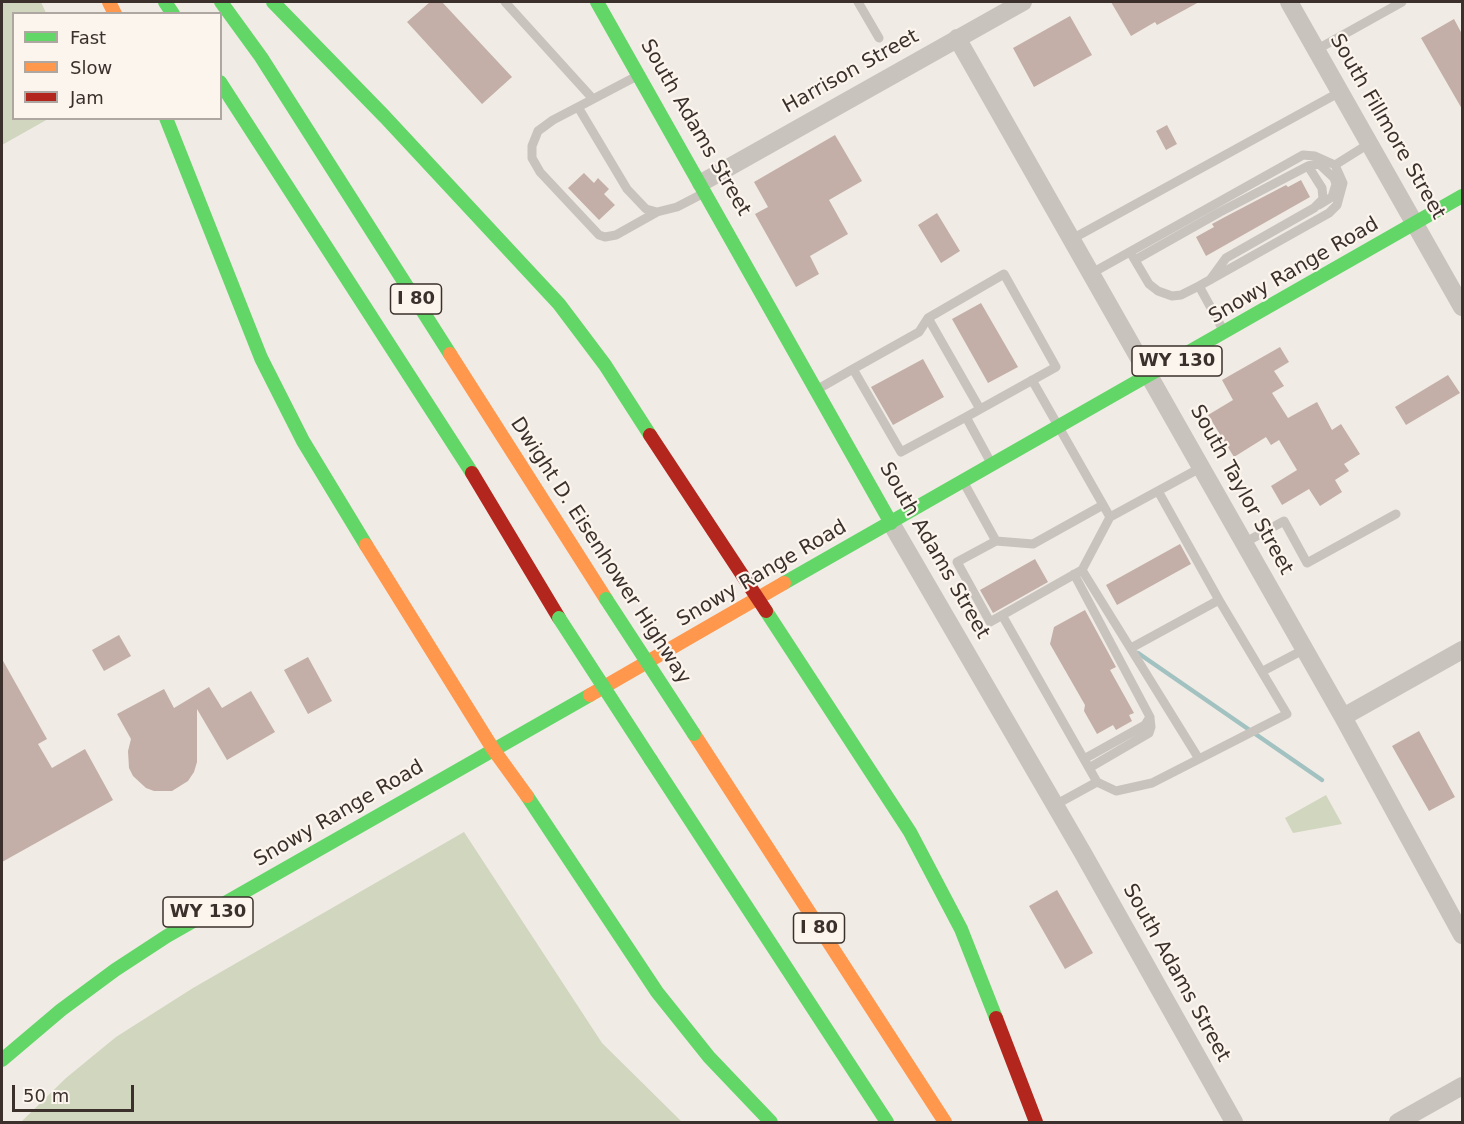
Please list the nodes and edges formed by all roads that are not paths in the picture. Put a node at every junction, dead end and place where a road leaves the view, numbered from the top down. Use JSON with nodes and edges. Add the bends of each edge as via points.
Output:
{"nodes":[{"id":1,"x":221,"y":2,"type":"edge"},
{"id":2,"x":273,"y":2,"type":"edge"},
{"id":3,"x":505,"y":2,"type":"edge"},
{"id":4,"x":597,"y":2,"type":"edge"},
{"id":5,"x":858,"y":2,"type":"edge"},
{"id":6,"x":1023,"y":2,"type":"edge"},
{"id":7,"x":1289,"y":2,"type":"edge"},
{"id":8,"x":1402,"y":2,"type":"edge"},
{"id":9,"x":879,"y":38,"type":"dead end"},
{"id":10,"x":957,"y":38,"type":"junction"},
{"id":11,"x":1316,"y":50,"type":"junction"},
{"id":12,"x":639,"y":74,"type":"junction"},
{"id":13,"x":222,"y":85,"type":"edge"},
{"id":14,"x":1340,"y":92,"type":"junction"},
{"id":15,"x":593,"y":99,"type":"junction"},
{"id":16,"x":578,"y":107,"type":"junction"},
{"id":17,"x":167,"y":120,"type":"edge"},
{"id":18,"x":1370,"y":143,"type":"junction"},
{"id":19,"x":1335,"y":165,"type":"junction"},
{"id":20,"x":1308,"y":166,"type":"junction"},
{"id":21,"x":703,"y":188,"type":"junction"},
{"id":22,"x":1462,"y":196,"type":"edge"},
{"id":23,"x":1314,"y":208,"type":"junction"},
{"id":24,"x":657,"y":213,"type":"junction"},
{"id":25,"x":1416,"y":224,"type":"junction"},
{"id":26,"x":1072,"y":239,"type":"junction"},
{"id":27,"x":1132,"y":256,"type":"junction"},
{"id":28,"x":1092,"y":273,"type":"junction"},
{"id":29,"x":1210,"y":280,"type":"junction"},
{"id":30,"x":1199,"y":286,"type":"junction"},
{"id":31,"x":1462,"y":308,"type":"edge"},
{"id":32,"x":928,"y":318,"type":"junction"},
{"id":33,"x":1225,"y":333,"type":"junction"},
{"id":34,"x":853,"y":369,"type":"junction"},
{"id":35,"x":1150,"y":376,"type":"junction"},
{"id":36,"x":1032,"y":380,"type":"junction"},
{"id":37,"x":816,"y":390,"type":"junction"},
{"id":38,"x":980,"y":409,"type":"junction"},
{"id":39,"x":966,"y":417,"type":"junction"},
{"id":40,"x":1058,"y":428,"type":"junction"},
{"id":41,"x":993,"y":466,"type":"junction"},
{"id":42,"x":1202,"y":466,"type":"junction"},
{"id":43,"x":963,"y":482,"type":"junction"},
{"id":44,"x":1158,"y":490,"type":"junction"},
{"id":45,"x":1103,"y":505,"type":"junction"},
{"id":46,"x":1396,"y":514,"type":"dead end"},
{"id":47,"x":1110,"y":517,"type":"junction"},
{"id":48,"x":891,"y":523,"type":"junction"},
{"id":49,"x":996,"y":541,"type":"junction"},
{"id":50,"x":1244,"y":543,"type":"junction"},
{"id":51,"x":1078,"y":572,"type":"junction"},
{"id":52,"x":756,"y":600,"type":"junction"},
{"id":53,"x":1220,"y":600,"type":"junction"},
{"id":54,"x":1002,"y":615,"type":"junction"},
{"id":55,"x":1131,"y":648,"type":"junction"},
{"id":56,"x":1305,"y":649,"type":"junction"},
{"id":57,"x":1462,"y":650,"type":"edge"},
{"id":58,"x":1263,"y":671,"type":"junction"},
{"id":59,"x":1150,"y":717,"type":"junction"},
{"id":60,"x":1343,"y":717,"type":"junction"},
{"id":61,"x":493,"y":749,"type":"junction"},
{"id":62,"x":1084,"y":759,"type":"junction"},
{"id":63,"x":1199,"y":759,"type":"junction"},
{"id":64,"x":1089,"y":768,"type":"junction"},
{"id":65,"x":1097,"y":782,"type":"junction"},
{"id":66,"x":1054,"y":805,"type":"junction"},
{"id":67,"x":1462,"y":935,"type":"edge"},
{"id":68,"x":2,"y":1060,"type":"edge"},
{"id":69,"x":1462,"y":1086,"type":"edge"},
{"id":70,"x":771,"y":1122,"type":"edge"},
{"id":71,"x":887,"y":1122,"type":"edge"},
{"id":72,"x":945,"y":1122,"type":"edge"},
{"id":73,"x":1036,"y":1122,"type":"edge"},
{"id":74,"x":1234,"y":1122,"type":"edge"},
{"id":75,"x":1398,"y":1122,"type":"edge"}],
"edges":[{"from":1,"to":72,"type":"main road","name":"Dwight D. Eisenhower Highway","number":"I 80","bridge":true,"via":[[267,67]]},
{"from":2,"to":52,"type":"main road","via":[[559,304],[604,365]]},
{"from":3,"to":15,"type":"lane"},
{"from":4,"to":12,"type":"main road","name":"South Adams Street"},
{"from":5,"to":9,"type":"lane"},
{"from":6,"to":10,"type":"street","name":"Harrison Street"},
{"from":7,"to":11,"type":"street","name":"South Fillmore Street"},
{"from":8,"to":11,"type":"lane"},
{"from":10,"to":21,"type":"street","name":"Harrison Street"},
{"from":10,"to":26,"type":"street","name":"South Taylor Street"},
{"from":11,"to":14,"type":"street","name":"South Fillmore Street"},
{"from":12,"to":15,"type":"lane"},
{"from":12,"to":21,"type":"main road","name":"South Adams Street"},
{"from":13,"to":71,"type":"main road","number":"I 80","bridge":true,"via":[[459,452],[559,618]]},
{"from":14,"to":18,"type":"street","name":"South Fillmore Street"},
{"from":14,"to":26,"type":"lane"},
{"from":15,"to":16,"type":"lane"},
{"from":16,"to":24,"type":"lane","via":[[627,189],[646,209]]},
{"from":16,"to":24,"type":"lane","via":[[538,131],[532,158],[540,172],[598,235],[616,235]]},
{"from":17,"to":61,"type":"main road","via":[[261,358],[303,441]]},
{"from":18,"to":19,"type":"lane"},
{"from":18,"to":25,"type":"street","name":"South Fillmore Street"},
{"from":19,"to":27,"type":"lane","via":[[1303,155]]},
{"from":19,"to":29,"type":"lane","via":[[1343,183],[1337,205],[1329,213]]},
{"from":20,"to":23,"type":"lane","via":[[1322,188],[1323,199]]},
{"from":20,"to":23,"type":"lane","via":[[1319,164],[1334,177],[1336,184],[1332,197]]},
{"from":20,"to":27,"type":"lane"},
{"from":21,"to":24,"type":"lane","via":[[677,207]]},
{"from":21,"to":37,"type":"main road","name":"South Adams Street"},
{"from":22,"to":25,"type":"main road","name":"Snowy Range Road","number":"WY 130"},
{"from":23,"to":29,"type":"lane","via":[[1226,258]]},
{"from":25,"to":31,"type":"street","name":"South Fillmore Street"},
{"from":25,"to":33,"type":"main road","name":"Snowy Range Road","number":"WY 130"},
{"from":26,"to":28,"type":"street","name":"South Taylor Street"},
{"from":27,"to":28,"type":"lane"},
{"from":27,"to":30,"type":"lane","via":[[1149,284],[1158,291],[1172,297]]},
{"from":28,"to":35,"type":"street","name":"South Taylor Street"},
{"from":29,"to":30,"type":"lane"},
{"from":30,"to":33,"type":"lane"},
{"from":32,"to":34,"type":"lane","via":[[919,332]]},
{"from":32,"to":36,"type":"lane","via":[[1005,274],[1056,367]]},
{"from":32,"to":38,"type":"lane"},
{"from":33,"to":35,"type":"main road","name":"Snowy Range Road","number":"WY 130"},
{"from":34,"to":37,"type":"lane"},
{"from":34,"to":39,"type":"lane","via":[[901,452]]},
{"from":35,"to":40,"type":"main road","name":"Snowy Range Road","number":"WY 130"},
{"from":35,"to":42,"type":"street","name":"South Taylor Street"},
{"from":36,"to":38,"type":"lane"},
{"from":36,"to":40,"type":"lane"},
{"from":37,"to":48,"type":"main road","name":"South Adams Street"},
{"from":38,"to":39,"type":"lane"},
{"from":39,"to":41,"type":"lane"},
{"from":40,"to":41,"type":"main road","name":"Snowy Range Road","number":"WY 130"},
{"from":40,"to":45,"type":"lane"},
{"from":41,"to":43,"type":"main road","name":"Snowy Range Road","number":"WY 130"},
{"from":42,"to":44,"type":"lane"},
{"from":42,"to":50,"type":"street","name":"South Taylor Street"},
{"from":43,"to":48,"type":"main road","name":"Snowy Range Road","number":"WY 130"},
{"from":43,"to":49,"type":"lane"},
{"from":44,"to":47,"type":"lane"},
{"from":44,"to":53,"type":"lane"},
{"from":45,"to":47,"type":"lane"},
{"from":45,"to":49,"type":"lane","via":[[1033,544]]},
{"from":46,"to":50,"type":"lane","via":[[1307,563],[1284,521]]},
{"from":47,"to":51,"type":"lane"},
{"from":48,"to":52,"type":"main road","name":"Snowy Range Road","number":"WY 130"},
{"from":48,"to":66,"type":"street","name":"South Adams Street"},
{"from":49,"to":54,"type":"lane","via":[[957,562],[990,622]]},
{"from":50,"to":56,"type":"street","name":"South Taylor Street"},
{"from":51,"to":54,"type":"lane"},
{"from":51,"to":55,"type":"lane"},
{"from":51,"to":59,"type":"lane"},
{"from":52,"to":61,"type":"main road","name":"Snowy Range Road","number":"WY 130"},
{"from":52,"to":73,"type":"main road","via":[[910,832],[961,929]]},
{"from":53,"to":55,"type":"lane"},
{"from":53,"to":58,"type":"lane"},
{"from":54,"to":62,"type":"lane"},
{"from":55,"to":63,"type":"lane"},
{"from":56,"to":58,"type":"lane"},
{"from":56,"to":60,"type":"street","name":"South Taylor Street"},
{"from":57,"to":60,"type":"street"},
{"from":58,"to":63,"type":"lane","via":[[1287,714]]},
{"from":59,"to":62,"type":"lane","via":[[1146,725]]},
{"from":59,"to":64,"type":"lane","via":[[1149,733]]},
{"from":60,"to":67,"type":"street","name":"South Taylor Street"},
{"from":61,"to":68,"type":"main road","name":"Snowy Range Road","number":"WY 130","via":[[167,936],[61,1010]]},
{"from":61,"to":70,"type":"main road","via":[[657,992],[709,1057]]},
{"from":62,"to":64,"type":"lane"},
{"from":63,"to":65,"type":"lane","via":[[1152,783],[1116,790]]},
{"from":64,"to":65,"type":"lane"},
{"from":65,"to":66,"type":"lane"},
{"from":66,"to":74,"type":"street","name":"South Adams Street"},
{"from":69,"to":75,"type":"street"}]}
